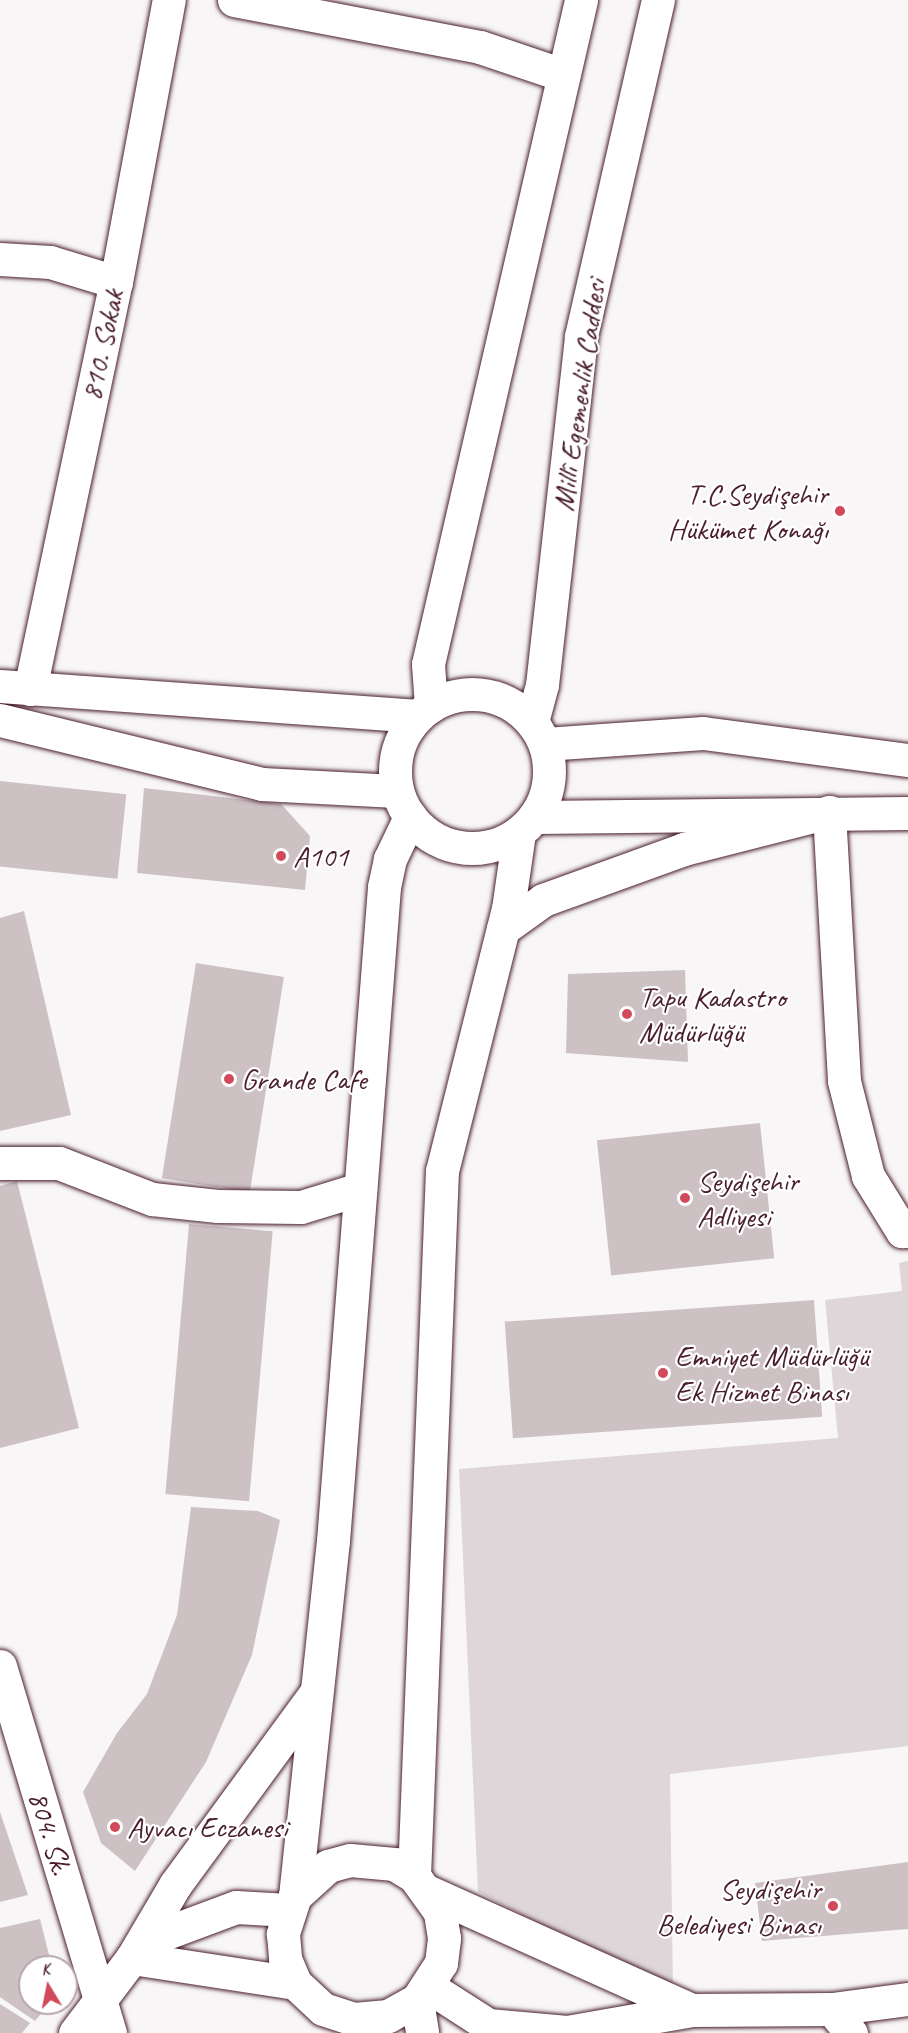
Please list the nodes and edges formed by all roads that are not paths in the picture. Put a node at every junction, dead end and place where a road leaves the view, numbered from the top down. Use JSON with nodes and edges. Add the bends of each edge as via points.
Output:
{"nodes":[{"id":1,"x":168,"y":0,"type":"edge"},
{"id":2,"x":234,"y":0,"type":"edge"},
{"id":3,"x":581,"y":0,"type":"edge"},
{"id":4,"x":658,"y":0,"type":"edge"},
{"id":5,"x":563,"y":75,"type":"junction"},
{"id":6,"x":0,"y":259,"type":"edge"},
{"id":7,"x":116,"y":282,"type":"junction"},
{"id":8,"x":15,"y":688,"type":"edge"},
{"id":9,"x":424,"y":711,"type":"junction"},
{"id":10,"x":0,"y":720,"type":"edge"},
{"id":11,"x":538,"y":733,"type":"junction"},
{"id":12,"x":908,"y":759,"type":"edge"},
{"id":13,"x":403,"y":804,"type":"junction"},
{"id":14,"x":829,"y":812,"type":"junction"},
{"id":15,"x":908,"y":813,"type":"edge"},
{"id":16,"x":527,"y":825,"type":"junction"},
{"id":17,"x":503,"y":929,"type":"junction"},
{"id":18,"x":0,"y":1163,"type":"edge"},
{"id":19,"x":360,"y":1189,"type":"junction"},
{"id":20,"x":908,"y":1231,"type":"edge"},
{"id":21,"x":2,"y":1679,"type":"edge"},
{"id":22,"x":317,"y":1691,"type":"junction"},
{"id":23,"x":421,"y":1884,"type":"junction"},
{"id":24,"x":292,"y":1903,"type":"junction"},
{"id":25,"x":132,"y":1958,"type":"junction"},
{"id":26,"x":296,"y":1983,"type":"junction"},
{"id":27,"x":423,"y":1993,"type":"junction"},
{"id":28,"x":101,"y":1999,"type":"junction"},
{"id":29,"x":908,"y":1999,"type":"edge"},
{"id":30,"x":692,"y":2010,"type":"junction"},
{"id":31,"x":326,"y":2021,"type":"edge"},
{"id":32,"x":842,"y":2021,"type":"edge"},
{"id":33,"x":75,"y":2033,"type":"edge"},
{"id":34,"x":110,"y":2033,"type":"edge"},
{"id":35,"x":422,"y":2033,"type":"edge"}],
"edges":[{"from":1,"to":7,"type":"street","name":"810. Sokak"},
{"from":2,"to":5,"type":"street","via":[[480,47]]},
{"from":3,"to":5,"type":"street"},
{"from":4,"to":11,"type":"street","name":"Millî Egemenlik Caddesi","via":[[581,336]]},
{"from":5,"to":9,"type":"street","via":[[428,664]]},
{"from":6,"to":7,"type":"street","via":[[50,262]]},
{"from":7,"to":8,"type":"street","name":"810. Sokak"},
{"from":8,"to":9,"type":"street"},
{"from":9,"to":11,"type":"street","via":[[463,694],[489,696],[513,705]]},
{"from":9,"to":13,"type":"street","via":[[397,750]]},
{"from":10,"to":13,"type":"street","via":[[262,784]]},
{"from":11,"to":12,"type":"street","via":[[703,733]]},
{"from":11,"to":16,"type":"street","via":[[550,769],[546,794]]},
{"from":13,"to":16,"type":"street","via":[[434,840],[455,847],[477,849]]},
{"from":13,"to":19,"type":"street","via":[[384,887]]},
{"from":14,"to":15,"type":"street"},
{"from":14,"to":16,"type":"street"},
{"from":14,"to":17,"type":"street","via":[[684,849],[543,900]]},
{"from":14,"to":20,"type":"street","via":[[844,1081],[868,1176],[902,1231]]},
{"from":16,"to":17,"type":"street"},
{"from":17,"to":23,"type":"street","via":[[442,1171]]},
{"from":18,"to":19,"type":"street","via":[[59,1163],[152,1199],[218,1206],[302,1207]]},
{"from":19,"to":22,"type":"street"},
{"from":21,"to":28,"type":"street","name":"804. Sk."},
{"from":22,"to":24,"type":"street"},
{"from":22,"to":25,"type":"street","via":[[175,1885]]},
{"from":23,"to":24,"type":"street","via":[[394,1864],[350,1860],[328,1866]]},
{"from":23,"to":27,"type":"street","via":[[440,1912],[444,1938],[441,1963]]},
{"from":23,"to":30,"type":"street"},
{"from":24,"to":25,"type":"street","via":[[236,1908],[161,1935]]},
{"from":24,"to":26,"type":"street","via":[[283,1934],[285,1959]]},
{"from":25,"to":26,"type":"street"},
{"from":25,"to":28,"type":"street"},
{"from":26,"to":31,"type":"street"},
{"from":27,"to":30,"type":"street","via":[[488,2025],[567,2032]]},
{"from":27,"to":31,"type":"street","via":[[388,2016]]},
{"from":27,"to":35,"type":"street"},
{"from":28,"to":33,"type":"street"},
{"from":28,"to":34,"type":"street","name":"804. Sk."},
{"from":29,"to":32,"type":"street"},
{"from":30,"to":32,"type":"street"}]}
